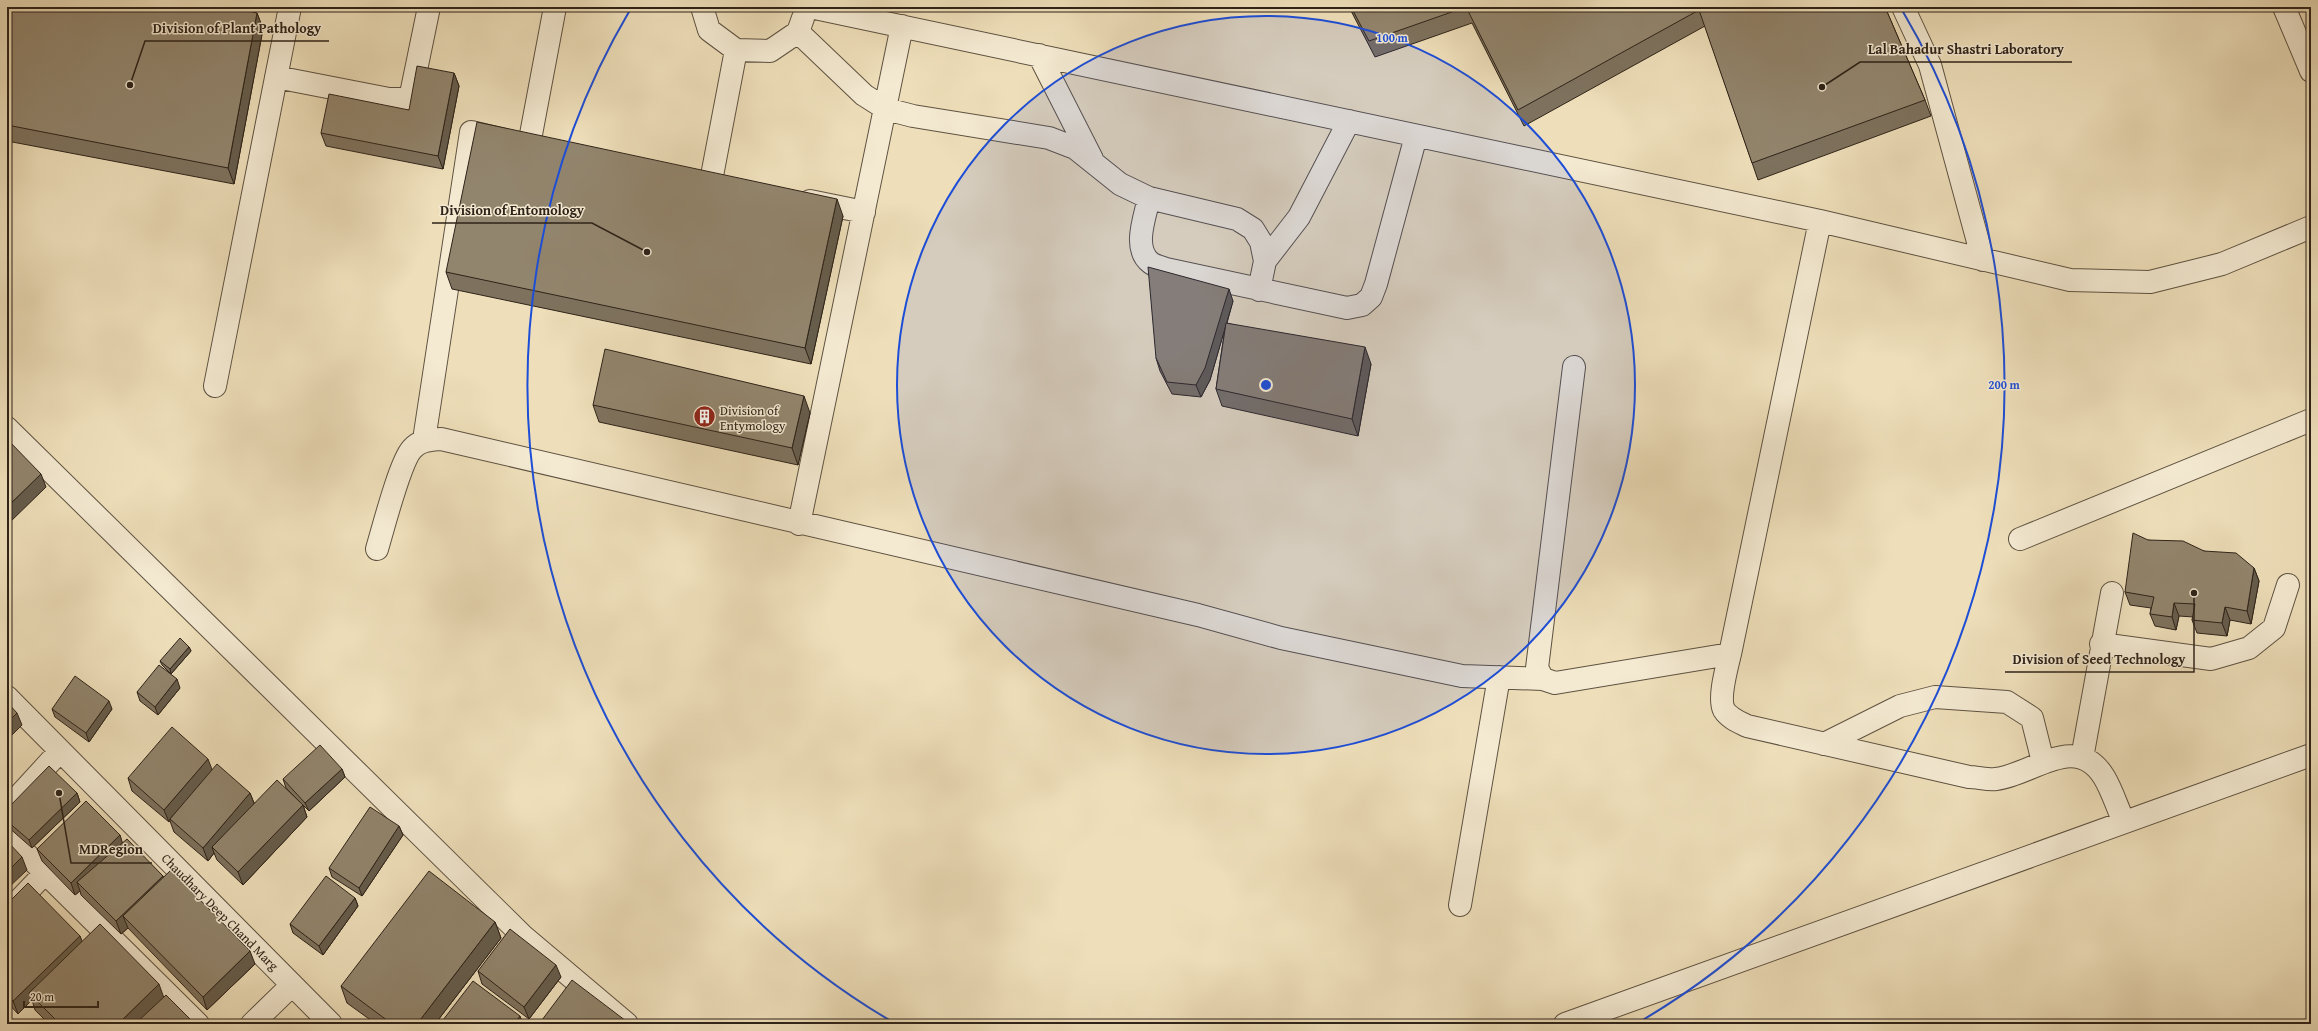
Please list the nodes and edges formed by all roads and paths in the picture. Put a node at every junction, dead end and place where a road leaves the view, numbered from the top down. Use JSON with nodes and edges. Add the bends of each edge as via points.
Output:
{"nodes":[{"id":1,"x":290,"y":7,"type":"edge"},
{"id":2,"x":429,"y":7,"type":"edge"},
{"id":3,"x":555,"y":7,"type":"edge"},
{"id":4,"x":702,"y":7,"type":"edge"},
{"id":5,"x":806,"y":7,"type":"edge"},
{"id":6,"x":810,"y":7,"type":"edge"},
{"id":7,"x":1903,"y":7,"type":"edge"},
{"id":8,"x":2284,"y":7,"type":"edge"},
{"id":9,"x":902,"y":26,"type":"junction"},
{"id":10,"x":798,"y":32,"type":"junction"},
{"id":11,"x":736,"y":50,"type":"junction"},
{"id":12,"x":1039,"y":55,"type":"junction"},
{"id":13,"x":2311,"y":71,"type":"edge"},
{"id":14,"x":276,"y":77,"type":"junction"},
{"id":15,"x":886,"y":109,"type":"junction"},
{"id":16,"x":1349,"y":121,"type":"junction"},
{"id":17,"x":1416,"y":136,"type":"junction"},
{"id":18,"x":529,"y":145,"type":"junction"},
{"id":19,"x":552,"y":150,"type":"edge"},
{"id":20,"x":1096,"y":165,"type":"junction"},
{"id":21,"x":689,"y":177,"type":"edge"},
{"id":22,"x":711,"y":181,"type":"junction"},
{"id":23,"x":734,"y":186,"type":"edge"},
{"id":24,"x":788,"y":196,"type":"edge"},
{"id":25,"x":1149,"y":198,"type":"junction"},
{"id":26,"x":864,"y":212,"type":"junction"},
{"id":27,"x":1820,"y":221,"type":"junction"},
{"id":28,"x":2311,"y":227,"type":"edge"},
{"id":29,"x":1983,"y":260,"type":"junction"},
{"id":30,"x":1265,"y":261,"type":"junction"},
{"id":31,"x":1259,"y":290,"type":"junction"},
{"id":32,"x":1574,"y":367,"type":"dead end"},
{"id":33,"x":215,"y":386,"type":"dead end"},
{"id":34,"x":2311,"y":420,"type":"edge"},
{"id":35,"x":7,"y":428,"type":"edge"},
{"id":36,"x":424,"y":440,"type":"junction"},
{"id":37,"x":799,"y":524,"type":"junction"},
{"id":38,"x":2020,"y":539,"type":"dead end"},
{"id":39,"x":377,"y":549,"type":"dead end"},
{"id":40,"x":2288,"y":585,"type":"dead end"},
{"id":41,"x":2112,"y":593,"type":"dead end"},
{"id":42,"x":2102,"y":644,"type":"junction"},
{"id":43,"x":1730,"y":654,"type":"junction"},
{"id":44,"x":1499,"y":677,"type":"junction"},
{"id":45,"x":1543,"y":679,"type":"junction"},
{"id":46,"x":7,"y":697,"type":"edge"},
{"id":47,"x":1824,"y":744,"type":"junction"},
{"id":48,"x":60,"y":751,"type":"junction"},
{"id":49,"x":2311,"y":754,"type":"edge"},
{"id":50,"x":2082,"y":758,"type":"junction"},
{"id":51,"x":2043,"y":762,"type":"junction"},
{"id":52,"x":7,"y":808,"type":"edge"},
{"id":53,"x":2124,"y":822,"type":"junction"},
{"id":54,"x":7,"y":835,"type":"edge"},
{"id":55,"x":45,"y":873,"type":"junction"},
{"id":56,"x":1460,"y":905,"type":"dead end"},
{"id":57,"x":7,"y":913,"type":"edge"},
{"id":58,"x":292,"y":985,"type":"junction"},
{"id":59,"x":198,"y":1024,"type":"edge"},
{"id":60,"x":252,"y":1024,"type":"edge"},
{"id":61,"x":331,"y":1024,"type":"edge"},
{"id":62,"x":627,"y":1024,"type":"edge"},
{"id":63,"x":1565,"y":1024,"type":"edge"}],
"edges":[{"from":1,"to":14,"type":"street"},
{"from":2,"to":14,"type":"street","via":[[410,99],[389,99]]},
{"from":3,"to":18,"type":"street"},
{"from":4,"to":11,"type":"street","via":[[709,30]]},
{"from":5,"to":10,"type":"street"},
{"from":6,"to":9,"type":"street"},
{"from":7,"to":29,"type":"street","via":[[1930,65]]},
{"from":8,"to":13,"type":"street"},
{"from":9,"to":12,"type":"street"},
{"from":9,"to":15,"type":"street"},
{"from":10,"to":11,"type":"street","via":[[770,51]]},
{"from":10,"to":15,"type":"street","via":[[864,95]]},
{"from":11,"to":22,"type":"street"},
{"from":12,"to":16,"type":"street"},
{"from":12,"to":20,"type":"street"},
{"from":14,"to":33,"type":"street"},
{"from":15,"to":20,"type":"street","via":[[912,116],[1049,138],[1075,148]]},
{"from":15,"to":26,"type":"street"},
{"from":16,"to":17,"type":"street"},
{"from":16,"to":30,"type":"street","via":[[1299,217]]},
{"from":17,"to":27,"type":"street"},
{"from":17,"to":31,"type":"street","via":[[1372,297],[1362,305],[1347,308]]},
{"from":18,"to":19,"type":"street"},
{"from":18,"to":36,"type":"street","via":[[471,132]]},
{"from":20,"to":25,"type":"street","via":[[1120,184]]},
{"from":21,"to":22,"type":"street"},
{"from":22,"to":23,"type":"street"},
{"from":24,"to":26,"type":"street"},
{"from":25,"to":30,"type":"street","via":[[1237,219],[1253,229],[1262,242]]},
{"from":25,"to":31,"type":"street","via":[[1141,237],[1142,251],[1151,263],[1166,269]]},
{"from":26,"to":37,"type":"street"},
{"from":27,"to":29,"type":"street"},
{"from":27,"to":43,"type":"street"},
{"from":28,"to":29,"type":"street","via":[[2222,264],[2150,282],[2070,280]]},
{"from":30,"to":31,"type":"street"},
{"from":32,"to":45,"type":"street","via":[[1537,668]]},
{"from":34,"to":38,"type":"street"},
{"from":35,"to":62,"type":"street","via":[[524,937]]},
{"from":36,"to":37,"type":"street","via":[[441,439]]},
{"from":36,"to":39,"type":"street","via":[[412,449],[404,465]]},
{"from":37,"to":44,"type":"street","via":[[1190,614],[1281,638],[1462,676]]},
{"from":40,"to":42,"type":"street","via":[[2274,628],[2249,648],[2211,659]]},
{"from":41,"to":42,"type":"street"},
{"from":42,"to":50,"type":"street"},
{"from":43,"to":45,"type":"street","via":[[1555,682]]},
{"from":43,"to":47,"type":"street","via":[[1722,697],[1724,709],[1733,719],[1747,726]]},
{"from":44,"to":45,"type":"street"},
{"from":44,"to":56,"type":"street"},
{"from":46,"to":48,"type":"street","name":"Chaudhary Deep Chand Marg"},
{"from":47,"to":51,"type":"street","via":[[1969,777],[1996,779]]},
{"from":47,"to":51,"type":"street","via":[[1900,706],[1935,697],[2007,702],[2032,718]]},
{"from":48,"to":52,"type":"street"},
{"from":48,"to":58,"type":"street","name":"Chaudhary Deep Chand Marg"},
{"from":49,"to":53,"type":"street"},
{"from":50,"to":51,"type":"street","via":[[2073,756]]},
{"from":50,"to":53,"type":"street","via":[[2090,760],[2104,776]]},
{"from":53,"to":63,"type":"street"},
{"from":54,"to":55,"type":"street"},
{"from":55,"to":57,"type":"street"},
{"from":55,"to":59,"type":"street"},
{"from":58,"to":60,"type":"street"},
{"from":58,"to":61,"type":"street","name":"Chaudhary Deep Chand Marg"}]}
